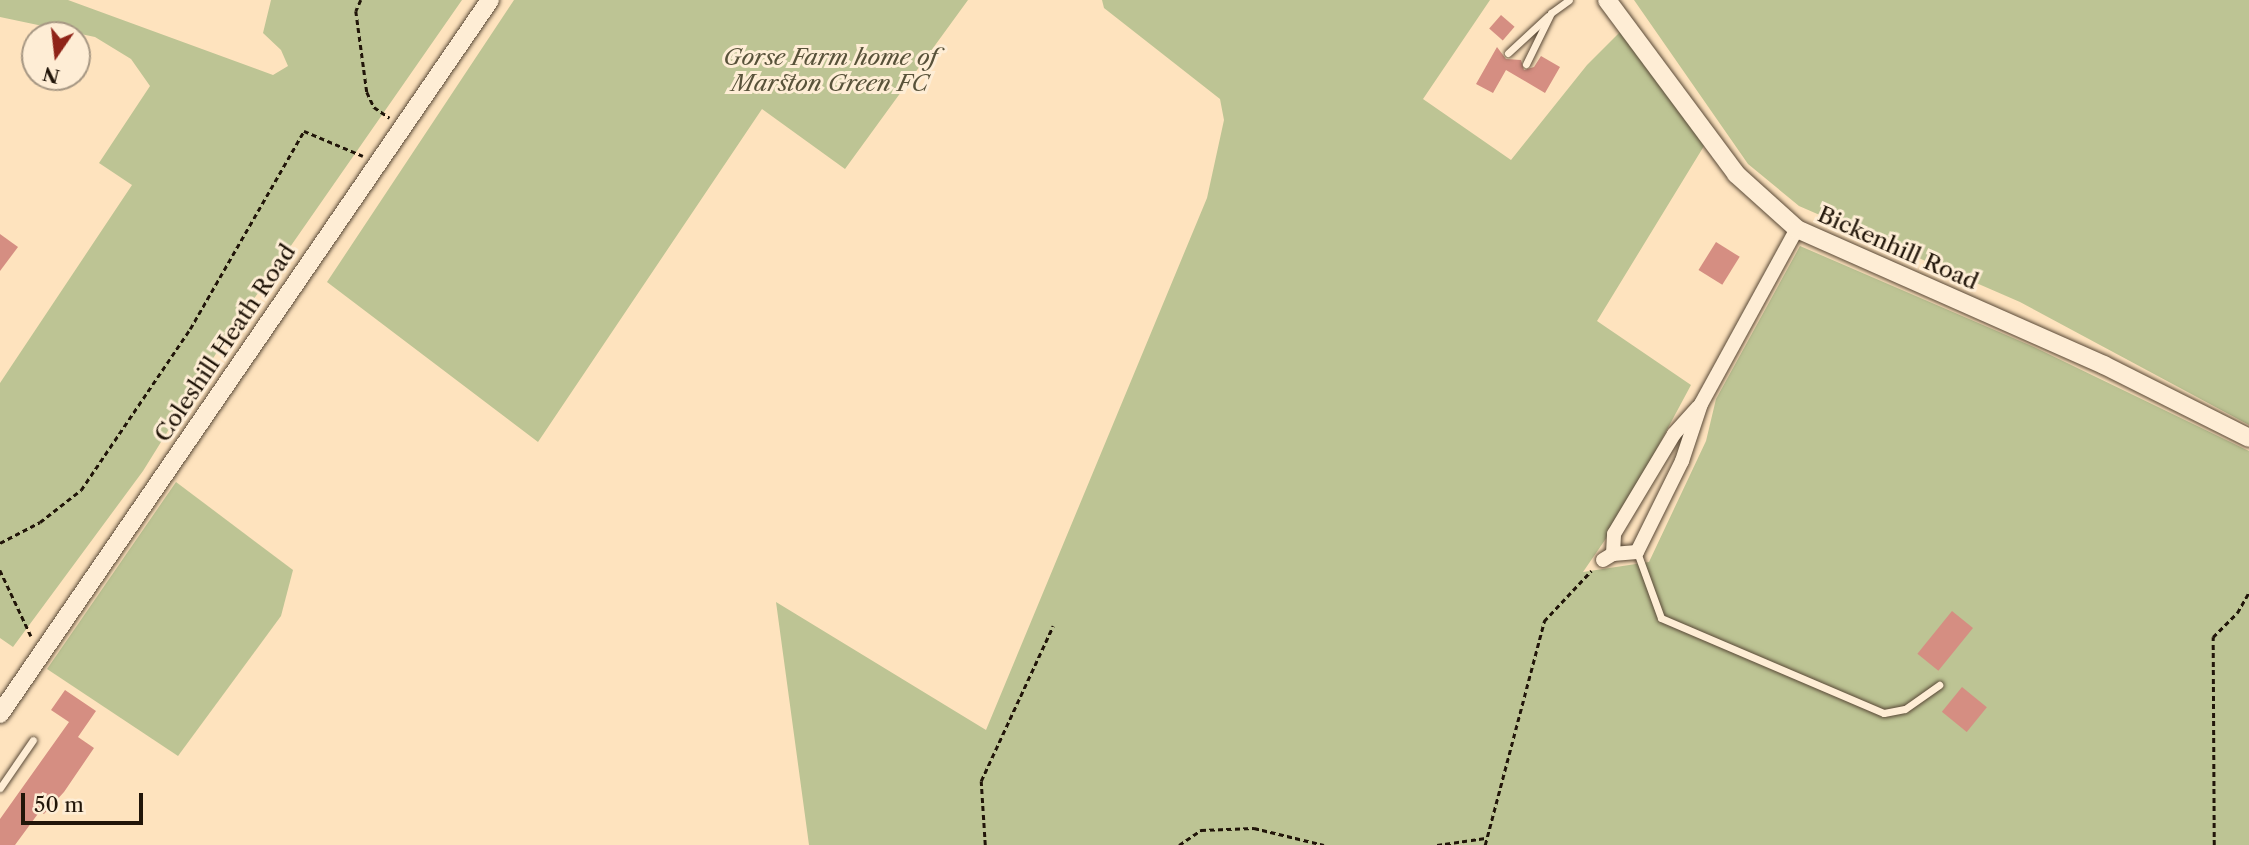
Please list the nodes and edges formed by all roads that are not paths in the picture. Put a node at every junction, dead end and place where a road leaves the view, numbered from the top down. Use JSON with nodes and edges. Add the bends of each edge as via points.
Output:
{"nodes":[{"id":1,"x":490,"y":0,"type":"edge"},
{"id":2,"x":1569,"y":0,"type":"edge"},
{"id":3,"x":1608,"y":0,"type":"edge"},
{"id":4,"x":1551,"y":13,"type":"junction"},
{"id":5,"x":1508,"y":53,"type":"dead end"},
{"id":6,"x":1525,"y":64,"type":"dead end"},
{"id":7,"x":1797,"y":229,"type":"junction"},
{"id":8,"x":1701,"y":404,"type":"junction"},
{"id":9,"x":2249,"y":438,"type":"edge"},
{"id":10,"x":1637,"y":552,"type":"junction"},
{"id":11,"x":1939,"y":685,"type":"dead end"},
{"id":12,"x":0,"y":714,"type":"edge"},
{"id":13,"x":33,"y":740,"type":"dead end"},
{"id":14,"x":0,"y":788,"type":"edge"}],
"edges":[{"from":1,"to":12,"type":"street","name":"Coleshill Heath Road"},
{"from":2,"to":4,"type":"lane"},
{"from":3,"to":7,"type":"street","name":"Bickenhill Road","via":[[1736,174]]},
{"from":4,"to":5,"type":"lane"},
{"from":4,"to":6,"type":"lane"},
{"from":7,"to":8,"type":"street"},
{"from":7,"to":9,"type":"street","name":"Bickenhill Road","via":[[2104,365]]},
{"from":8,"to":10,"type":"street","via":[[1682,461]]},
{"from":8,"to":10,"type":"street","via":[[1674,433],[1614,534],[1608,557]]},
{"from":10,"to":11,"type":"lane","via":[[1661,618],[1884,713],[1905,709]]},
{"from":13,"to":14,"type":"lane"}]}
